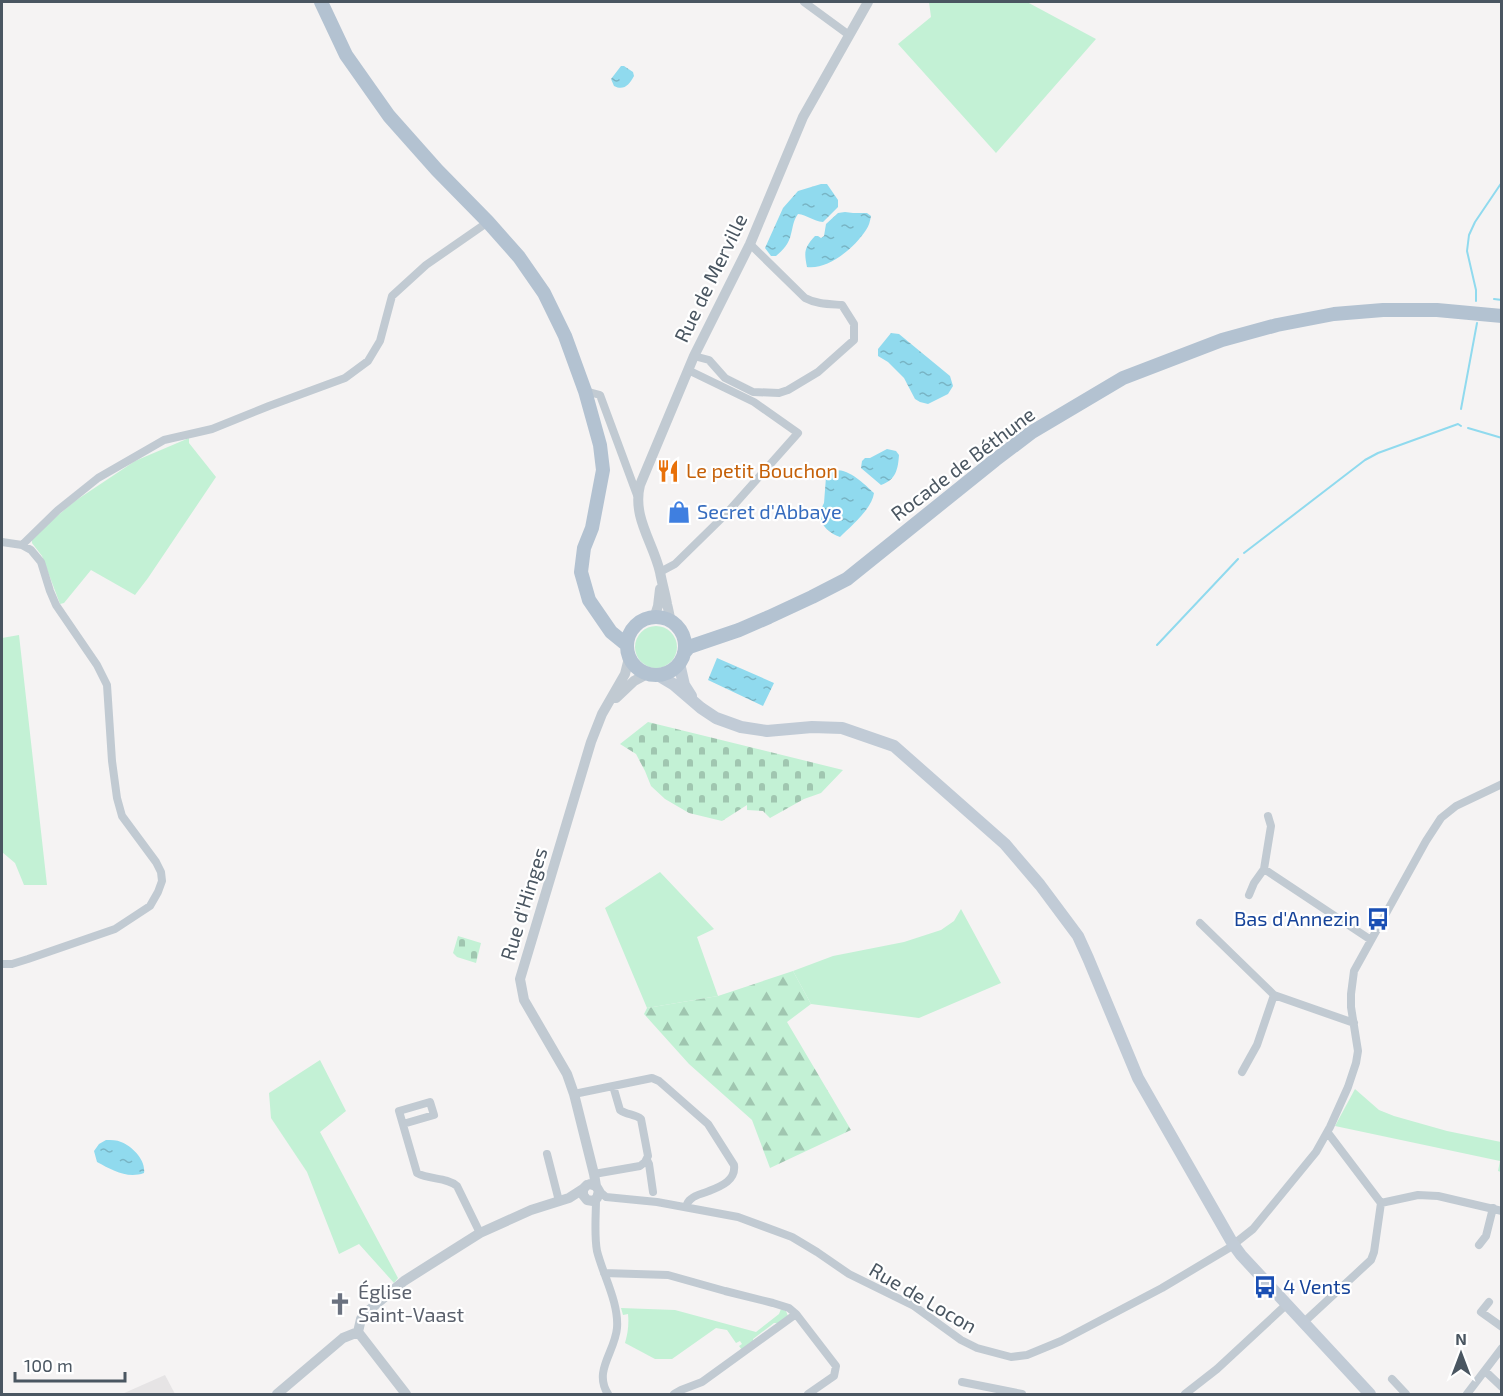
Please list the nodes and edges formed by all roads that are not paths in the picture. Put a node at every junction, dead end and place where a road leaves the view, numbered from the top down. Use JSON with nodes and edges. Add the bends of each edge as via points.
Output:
{"nodes":[{"id":1,"x":321,"y":2,"type":"edge"},
{"id":2,"x":804,"y":2,"type":"edge"},
{"id":3,"x":868,"y":2,"type":"edge"},
{"id":4,"x":849,"y":35,"type":"junction"},
{"id":5,"x":488,"y":222,"type":"junction"},
{"id":6,"x":750,"y":244,"type":"junction"},
{"id":7,"x":1502,"y":316,"type":"edge"},
{"id":8,"x":694,"y":356,"type":"junction"},
{"id":9,"x":688,"y":370,"type":"junction"},
{"id":10,"x":585,"y":391,"type":"junction"},
{"id":11,"x":637,"y":495,"type":"junction"},
{"id":12,"x":2,"y":542,"type":"edge"},
{"id":13,"x":22,"y":545,"type":"junction"},
{"id":14,"x":660,"y":576,"type":"junction"},
{"id":15,"x":654,"y":618,"type":"junction"},
{"id":16,"x":603,"y":619,"type":"junction"},
{"id":17,"x":676,"y":627,"type":"junction"},
{"id":18,"x":634,"y":628,"type":"junction"},
{"id":19,"x":739,"y":630,"type":"junction"},
{"id":20,"x":628,"y":652,"type":"junction"},
{"id":21,"x":681,"y":658,"type":"junction"},
{"id":22,"x":652,"y":674,"type":"junction"},
{"id":23,"x":701,"y":708,"type":"junction"},
{"id":24,"x":602,"y":714,"type":"junction"},
{"id":25,"x":1502,"y":784,"type":"edge"},
{"id":26,"x":1268,"y":816,"type":"dead end"},
{"id":27,"x":1264,"y":869,"type":"junction"},
{"id":28,"x":1249,"y":895,"type":"dead end"},
{"id":29,"x":1200,"y":923,"type":"dead end"},
{"id":30,"x":1371,"y":940,"type":"junction"},
{"id":31,"x":2,"y":964,"type":"edge"},
{"id":32,"x":1274,"y":995,"type":"junction"},
{"id":33,"x":1354,"y":1023,"type":"junction"},
{"id":34,"x":1242,"y":1072,"type":"dead end"},
{"id":35,"x":613,"y":1086,"type":"junction"},
{"id":36,"x":574,"y":1094,"type":"junction"},
{"id":37,"x":403,"y":1124,"type":"dead end"},
{"id":38,"x":1329,"y":1130,"type":"junction"},
{"id":39,"x":547,"y":1154,"type":"dead end"},
{"id":40,"x":647,"y":1160,"type":"junction"},
{"id":41,"x":594,"y":1171,"type":"junction"},
{"id":42,"x":653,"y":1192,"type":"dead end"},
{"id":43,"x":592,"y":1193,"type":"junction"},
{"id":44,"x":564,"y":1199,"type":"junction"},
{"id":45,"x":1381,"y":1203,"type":"junction"},
{"id":46,"x":686,"y":1207,"type":"junction"},
{"id":47,"x":1497,"y":1209,"type":"edge"},
{"id":48,"x":480,"y":1233,"type":"junction"},
{"id":49,"x":1233,"y":1244,"type":"junction"},
{"id":50,"x":1479,"y":1245,"type":"dead end"},
{"id":51,"x":604,"y":1273,"type":"junction"},
{"id":52,"x":1489,"y":1302,"type":"dead end"},
{"id":53,"x":1287,"y":1304,"type":"junction"},
{"id":54,"x":796,"y":1314,"type":"junction"},
{"id":55,"x":1303,"y":1323,"type":"junction"},
{"id":56,"x":1502,"y":1328,"type":"edge"},
{"id":57,"x":358,"y":1332,"type":"junction"},
{"id":58,"x":1502,"y":1348,"type":"edge"},
{"id":59,"x":1485,"y":1371,"type":"junction"},
{"id":60,"x":1392,"y":1379,"type":"dead end"},
{"id":61,"x":962,"y":1382,"type":"dead end"},
{"id":62,"x":1502,"y":1387,"type":"edge"},
{"id":63,"x":277,"y":1395,"type":"edge"},
{"id":64,"x":406,"y":1395,"type":"edge"},
{"id":65,"x":608,"y":1395,"type":"edge"},
{"id":66,"x":674,"y":1395,"type":"edge"},
{"id":67,"x":808,"y":1395,"type":"edge"},
{"id":68,"x":1022,"y":1395,"type":"edge"},
{"id":69,"x":1185,"y":1395,"type":"edge"},
{"id":70,"x":1370,"y":1395,"type":"edge"},
{"id":71,"x":1406,"y":1395,"type":"edge"},
{"id":72,"x":1467,"y":1395,"type":"edge"}],
"edges":[{"from":1,"to":5,"type":"main road","via":[[346,55],[389,116]]},
{"from":2,"to":4,"type":"street"},
{"from":3,"to":4,"type":"street","name":"Rue de Merville"},
{"from":4,"to":6,"type":"street","name":"Rue de Merville","via":[[803,117]]},
{"from":5,"to":10,"type":"main road","via":[[544,293]]},
{"from":5,"to":13,"type":"street","via":[[426,265],[392,296],[380,341],[368,361],[345,378],[212,429],[164,440],[98,478]]},
{"from":6,"to":8,"type":"street","name":"Rue de Merville"},
{"from":6,"to":8,"type":"street","via":[[805,298],[821,304],[842,304],[854,324],[854,340],[818,372],[779,393],[753,392],[725,378],[709,360]]},
{"from":7,"to":19,"type":"main road","name":"Rocade de Béthune","via":[[1437,310],[1334,314],[1222,340],[1123,378],[1032,432],[846,579]]},
{"from":8,"to":9,"type":"street","name":"Rue de Merville"},
{"from":9,"to":11,"type":"street","name":"Rue de Merville"},
{"from":9,"to":14,"type":"street","via":[[754,402],[798,433],[726,514]]},
{"from":10,"to":11,"type":"street","via":[[600,395]]},
{"from":10,"to":16,"type":"main road","via":[[603,470],[581,572],[589,600]]},
{"from":11,"to":14,"type":"street","name":"Rue de Merville","via":[[638,510]]},
{"from":12,"to":13,"type":"street"},
{"from":13,"to":31,"type":"street","via":[[41,562],[56,605],[107,685],[112,761],[122,816],[156,862],[162,881],[150,906],[115,929]]},
{"from":14,"to":15,"type":"street","name":"Rue de Merville"},
{"from":14,"to":17,"type":"street","name":"Rue de Merville","via":[[669,618]]},
{"from":15,"to":17,"type":"main road"},
{"from":15,"to":18,"type":"main road"},
{"from":16,"to":18,"type":"main road"},
{"from":16,"to":20,"type":"main road"},
{"from":17,"to":19,"type":"main road","name":"Rocade de Béthune","via":[[696,634]]},
{"from":17,"to":21,"type":"main road","via":[[684,645]]},
{"from":18,"to":20,"type":"main road"},
{"from":19,"to":21,"type":"main road","name":"Rocade de Béthune","via":[[689,647]]},
{"from":20,"to":22,"type":"main road","via":[[639,670]]},
{"from":20,"to":24,"type":"street","name":"Rue d'Hinges","via":[[625,674]]},
{"from":21,"to":22,"type":"main road","via":[[674,669]]},
{"from":21,"to":23,"type":"main road","via":[[684,685]]},
{"from":22,"to":23,"type":"main road","via":[[673,684]]},
{"from":22,"to":24,"type":"street","name":"Rue d'Hinges","via":[[620,692]]},
{"from":23,"to":49,"type":"main road","via":[[741,727],[767,731],[842,728],[894,746],[1005,844],[1078,936],[1138,1078]]},
{"from":24,"to":36,"type":"street","name":"Rue d'Hinges","via":[[520,979],[524,1000],[567,1074]]},
{"from":25,"to":30,"type":"street","name":"Rue de Locon","via":[[1456,806],[1441,818]]},
{"from":26,"to":27,"type":"street"},
{"from":27,"to":28,"type":"street"},
{"from":27,"to":30,"type":"street"},
{"from":29,"to":32,"type":"street"},
{"from":30,"to":33,"type":"street","name":"Rue de Locon","via":[[1354,971]]},
{"from":32,"to":33,"type":"street"},
{"from":32,"to":34,"type":"street","via":[[1257,1045]]},
{"from":33,"to":38,"type":"street","name":"Rue de Locon","via":[[1356,1063]]},
{"from":35,"to":36,"type":"street"},
{"from":35,"to":40,"type":"street","via":[[620,1110],[641,1119]]},
{"from":35,"to":46,"type":"street","via":[[652,1078],[659,1081],[708,1124],[734,1165],[731,1179],[689,1200]]},
{"from":36,"to":41,"type":"street","name":"Rue d'Hinges"},
{"from":37,"to":48,"type":"street","via":[[417,1173],[453,1182]]},
{"from":38,"to":45,"type":"street"},
{"from":38,"to":49,"type":"street","name":"Rue de Locon","via":[[1316,1152],[1252,1229]]},
{"from":39,"to":44,"type":"street"},
{"from":40,"to":41,"type":"street","via":[[640,1166]]},
{"from":40,"to":42,"type":"street"},
{"from":41,"to":43,"type":"street"},
{"from":43,"to":44,"type":"street"},
{"from":43,"to":46,"type":"street","name":"Rue de Locon","via":[[606,1200]]},
{"from":43,"to":51,"type":"street","via":[[597,1248]]},
{"from":44,"to":48,"type":"street"},
{"from":45,"to":47,"type":"street","via":[[1418,1195],[1438,1196]]},
{"from":45,"to":55,"type":"street","via":[[1371,1260]]},
{"from":46,"to":49,"type":"street","name":"Rue de Locon","via":[[738,1217],[792,1238],[849,1274],[914,1306],[961,1340],[1011,1357],[1061,1341],[1162,1288]]},
{"from":47,"to":50,"type":"street"},
{"from":48,"to":57,"type":"street","via":[[404,1281],[368,1311]]},
{"from":49,"to":53,"type":"main road"},
{"from":51,"to":54,"type":"street","via":[[668,1275],[773,1303]]},
{"from":51,"to":65,"type":"street","via":[[617,1326],[602,1381]]},
{"from":52,"to":56,"type":"street","via":[[1481,1312]]},
{"from":53,"to":55,"type":"main road"},
{"from":53,"to":69,"type":"street"},
{"from":54,"to":66,"type":"street","via":[[702,1382]]},
{"from":54,"to":67,"type":"street","via":[[836,1366],[834,1376]]},
{"from":55,"to":70,"type":"main road"},
{"from":57,"to":63,"type":"street","via":[[343,1338]]},
{"from":57,"to":64,"type":"street"},
{"from":58,"to":59,"type":"street"},
{"from":59,"to":62,"type":"street"},
{"from":59,"to":72,"type":"street"},
{"from":60,"to":71,"type":"street"},
{"from":61,"to":68,"type":"street"}]}
